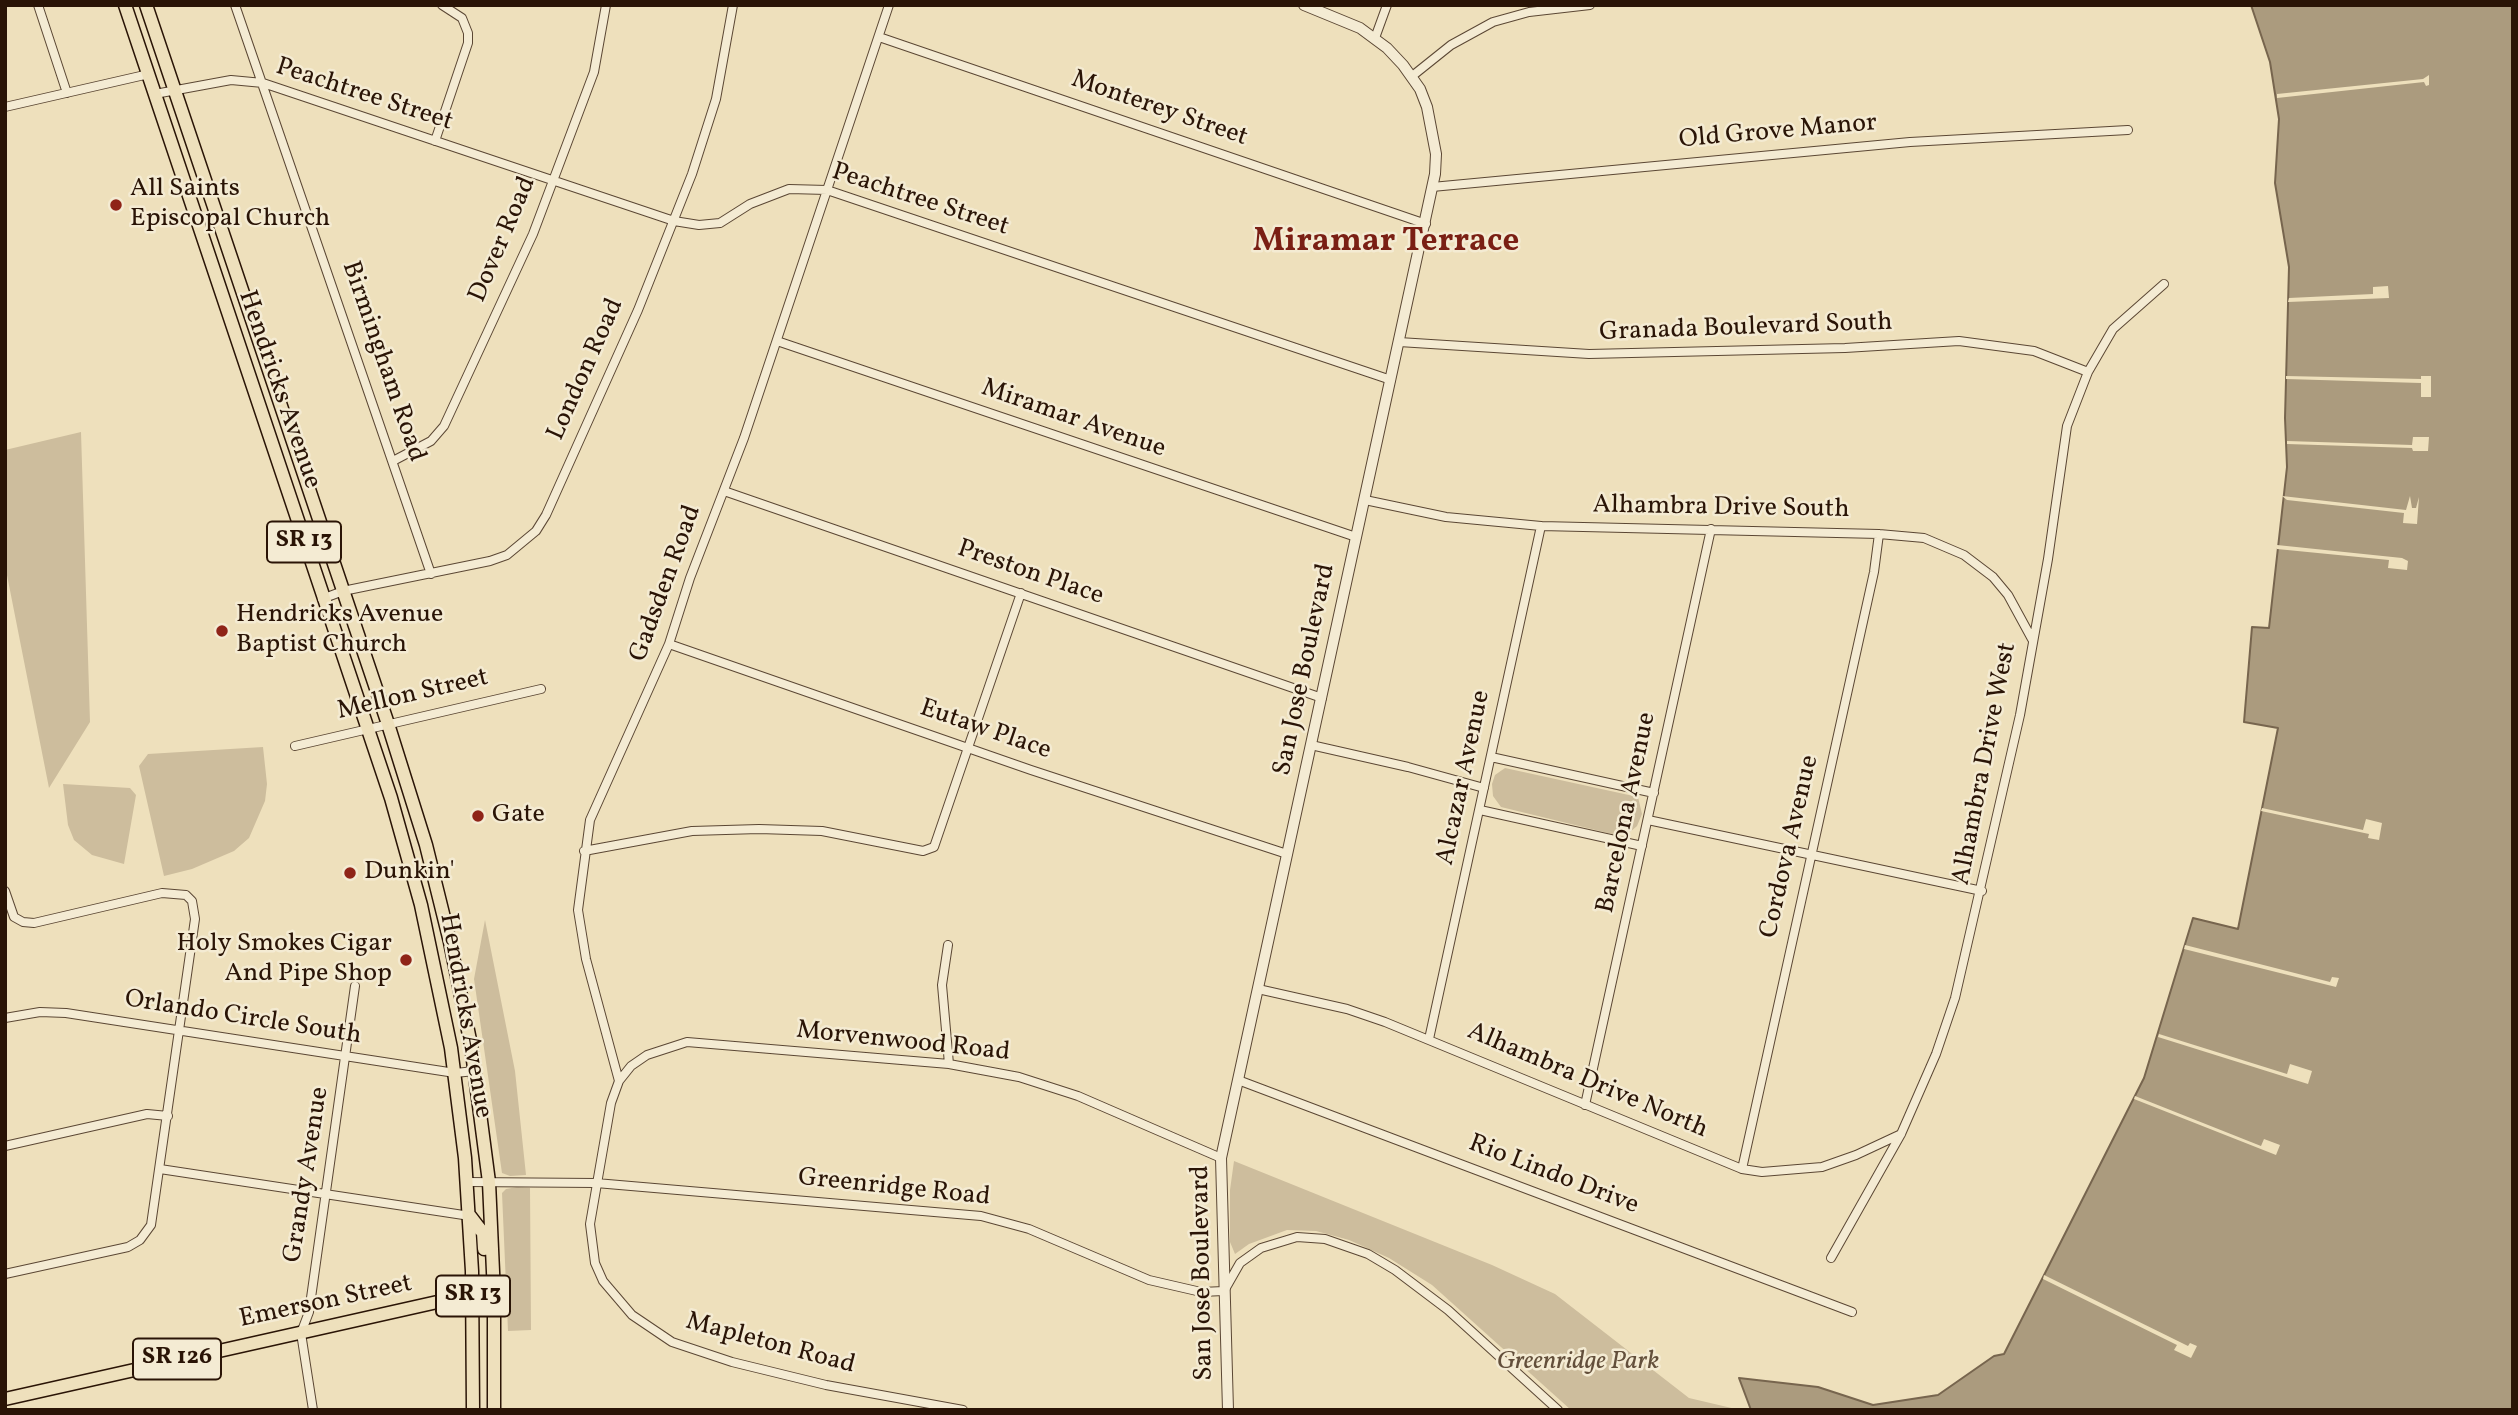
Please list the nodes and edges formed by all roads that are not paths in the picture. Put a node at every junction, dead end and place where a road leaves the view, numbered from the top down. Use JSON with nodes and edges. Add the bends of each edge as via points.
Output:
{"nodes":[{"id":1,"x":38,"y":5,"type":"edge"},
{"id":2,"x":125,"y":5,"type":"edge"},
{"id":3,"x":146,"y":5,"type":"edge"},
{"id":4,"x":235,"y":5,"type":"edge"},
{"id":5,"x":442,"y":5,"type":"edge"},
{"id":6,"x":606,"y":5,"type":"edge"},
{"id":7,"x":733,"y":5,"type":"edge"},
{"id":8,"x":889,"y":5,"type":"edge"},
{"id":9,"x":1304,"y":5,"type":"edge"},
{"id":10,"x":1387,"y":5,"type":"edge"},
{"id":11,"x":1590,"y":5,"type":"edge"},
{"id":12,"x":1530,"y":8,"type":"edge"},
{"id":13,"x":879,"y":37,"type":"junction"},
{"id":14,"x":1375,"y":38,"type":"junction"},
{"id":15,"x":149,"y":74,"type":"junction"},
{"id":16,"x":1411,"y":77,"type":"junction"},
{"id":17,"x":263,"y":83,"type":"junction"},
{"id":18,"x":174,"y":88,"type":"junction"},
{"id":19,"x":67,"y":93,"type":"junction"},
{"id":20,"x":155,"y":94,"type":"junction"},
{"id":21,"x":5,"y":107,"type":"edge"},
{"id":22,"x":2128,"y":130,"type":"dead end"},
{"id":23,"x":435,"y":141,"type":"junction"},
{"id":24,"x":553,"y":180,"type":"junction"},
{"id":25,"x":1432,"y":187,"type":"junction"},
{"id":26,"x":827,"y":190,"type":"junction"},
{"id":27,"x":215,"y":210,"type":"junction"},
{"id":28,"x":196,"y":216,"type":"junction"},
{"id":29,"x":674,"y":221,"type":"junction"},
{"id":30,"x":1426,"y":223,"type":"junction"},
{"id":31,"x":2164,"y":285,"type":"dead end"},
{"id":32,"x":257,"y":335,"type":"junction"},
{"id":33,"x":777,"y":341,"type":"junction"},
{"id":34,"x":1399,"y":342,"type":"junction"},
{"id":35,"x":239,"y":344,"type":"junction"},
{"id":36,"x":2088,"y":372,"type":"junction"},
{"id":37,"x":1391,"y":380,"type":"junction"},
{"id":38,"x":294,"y":447,"type":"junction"},
{"id":39,"x":275,"y":453,"type":"junction"},
{"id":40,"x":393,"y":461,"type":"junction"},
{"id":41,"x":724,"y":491,"type":"junction"},
{"id":42,"x":1364,"y":500,"type":"junction"},
{"id":43,"x":1541,"y":526,"type":"junction"},
{"id":44,"x":1711,"y":529,"type":"junction"},
{"id":45,"x":1879,"y":534,"type":"junction"},
{"id":46,"x":1356,"y":537,"type":"junction"},
{"id":47,"x":431,"y":574,"type":"junction"},
{"id":48,"x":343,"y":591,"type":"junction"},
{"id":49,"x":1021,"y":593,"type":"junction"},
{"id":50,"x":322,"y":599,"type":"junction"},
{"id":51,"x":2032,"y":639,"type":"junction"},
{"id":52,"x":669,"y":645,"type":"junction"},
{"id":53,"x":541,"y":689,"type":"dead end"},
{"id":54,"x":1322,"y":698,"type":"junction"},
{"id":55,"x":388,"y":724,"type":"junction"},
{"id":56,"x":368,"y":728,"type":"junction"},
{"id":57,"x":1311,"y":745,"type":"junction"},
{"id":58,"x":295,"y":746,"type":"dead end"},
{"id":59,"x":967,"y":747,"type":"junction"},
{"id":60,"x":1491,"y":757,"type":"junction"},
{"id":61,"x":1484,"y":788,"type":"junction"},
{"id":62,"x":1654,"y":793,"type":"junction"},
{"id":63,"x":1480,"y":810,"type":"junction"},
{"id":64,"x":1648,"y":820,"type":"junction"},
{"id":65,"x":421,"y":830,"type":"junction"},
{"id":66,"x":402,"y":835,"type":"junction"},
{"id":67,"x":1642,"y":846,"type":"junction"},
{"id":68,"x":584,"y":851,"type":"junction"},
{"id":69,"x":1287,"y":854,"type":"junction"},
{"id":70,"x":1810,"y":855,"type":"junction"},
{"id":71,"x":5,"y":891,"type":"edge"},
{"id":72,"x":1982,"y":891,"type":"junction"},
{"id":73,"x":948,"y":945,"type":"dead end"},
{"id":74,"x":355,"y":986,"type":"dead end"},
{"id":75,"x":1258,"y":989,"type":"junction"},
{"id":76,"x":5,"y":1018,"type":"edge"},
{"id":77,"x":180,"y":1031,"type":"junction"},
{"id":78,"x":1429,"y":1039,"type":"junction"},
{"id":79,"x":347,"y":1057,"type":"junction"},
{"id":80,"x":949,"y":1064,"type":"junction"},
{"id":81,"x":475,"y":1071,"type":"junction"},
{"id":82,"x":455,"y":1073,"type":"junction"},
{"id":83,"x":1238,"y":1080,"type":"junction"},
{"id":84,"x":619,"y":1081,"type":"junction"},
{"id":85,"x":1585,"y":1105,"type":"junction"},
{"id":86,"x":168,"y":1116,"type":"junction"},
{"id":87,"x":1900,"y":1133,"type":"junction"},
{"id":88,"x":5,"y":1146,"type":"edge"},
{"id":89,"x":1221,"y":1158,"type":"junction"},
{"id":90,"x":160,"y":1169,"type":"junction"},
{"id":91,"x":1742,"y":1169,"type":"junction"},
{"id":92,"x":467,"y":1182,"type":"junction"},
{"id":93,"x":488,"y":1182,"type":"junction"},
{"id":94,"x":596,"y":1183,"type":"junction"},
{"id":95,"x":327,"y":1195,"type":"junction"},
{"id":96,"x":470,"y":1216,"type":"junction"},
{"id":97,"x":1831,"y":1258,"type":"dead end"},
{"id":98,"x":5,"y":1273,"type":"edge"},
{"id":99,"x":494,"y":1288,"type":"junction"},
{"id":100,"x":1224,"y":1291,"type":"junction"},
{"id":101,"x":473,"y":1294,"type":"junction"},
{"id":102,"x":1852,"y":1312,"type":"dead end"},
{"id":103,"x":301,"y":1333,"type":"junction"},
{"id":104,"x":5,"y":1399,"type":"edge"},
{"id":105,"x":313,"y":1410,"type":"edge"},
{"id":106,"x":473,"y":1410,"type":"edge"},
{"id":107,"x":494,"y":1410,"type":"edge"},
{"id":108,"x":963,"y":1410,"type":"edge"},
{"id":109,"x":1228,"y":1410,"type":"edge"},
{"id":110,"x":1558,"y":1410,"type":"edge"}],
"edges":[{"from":1,"to":19,"type":"street"},
{"from":2,"to":15,"type":"main road","name":"Hendricks Avenue","number":"SR 13"},
{"from":3,"to":18,"type":"main road","name":"Hendricks Avenue","number":"SR 13"},
{"from":4,"to":17,"type":"street","name":"Birmingham Road"},
{"from":5,"to":23,"type":"street","via":[[462,18],[468,43]]},
{"from":6,"to":24,"type":"street","name":"Dover Road","via":[[594,72]]},
{"from":7,"to":29,"type":"street","name":"London Road","via":[[716,99]]},
{"from":8,"to":13,"type":"street","name":"Gadsden Road"},
{"from":9,"to":14,"type":"street","name":"San Jose Boulevard"},
{"from":10,"to":14,"type":"street"},
{"from":11,"to":12,"type":"street"},
{"from":12,"to":16,"type":"street","via":[[1472,32]]},
{"from":13,"to":26,"type":"street","name":"Gadsden Road"},
{"from":13,"to":30,"type":"street","name":"Monterey Street"},
{"from":14,"to":16,"type":"street","name":"San Jose Boulevard"},
{"from":15,"to":19,"type":"street"},
{"from":15,"to":20,"type":"main road","name":"Hendricks Avenue","number":"SR 13"},
{"from":16,"to":25,"type":"street","name":"San Jose Boulevard","via":[[1427,107],[1433,136]]},
{"from":17,"to":18,"type":"street","name":"Peachtree Street","via":[[231,80]]},
{"from":17,"to":23,"type":"street","name":"Peachtree Street"},
{"from":17,"to":40,"type":"street","name":"Birmingham Road"},
{"from":18,"to":20,"type":"street","name":"Peachtree Street"},
{"from":18,"to":27,"type":"main road","name":"Hendricks Avenue","number":"SR 13"},
{"from":19,"to":21,"type":"street"},
{"from":20,"to":28,"type":"main road","name":"Hendricks Avenue","number":"SR 13"},
{"from":22,"to":25,"type":"street","name":"Old Grove Manor","via":[[1910,142]]},
{"from":23,"to":24,"type":"street","name":"Peachtree Street"},
{"from":24,"to":29,"type":"street","name":"Peachtree Street"},
{"from":24,"to":40,"type":"street","name":"Dover Road","via":[[444,426],[431,441]]},
{"from":25,"to":30,"type":"street","name":"San Jose Boulevard"},
{"from":26,"to":29,"type":"street","name":"Peachtree Street","via":[[802,188],[762,197],[707,226]]},
{"from":26,"to":33,"type":"street","name":"Gadsden Road"},
{"from":26,"to":37,"type":"street","name":"Peachtree Street"},
{"from":27,"to":28,"type":"main road"},
{"from":27,"to":32,"type":"main road","name":"Hendricks Avenue","number":"SR 13"},
{"from":28,"to":35,"type":"main road","name":"Hendricks Avenue","number":"SR 13"},
{"from":29,"to":47,"type":"street","name":"London Road","via":[[536,531],[491,561]]},
{"from":30,"to":34,"type":"street","name":"San Jose Boulevard"},
{"from":31,"to":36,"type":"street","name":"Alhambra Drive West","via":[[2119,321]]},
{"from":32,"to":35,"type":"main road"},
{"from":32,"to":38,"type":"main road","name":"Hendricks Avenue","number":"SR 13"},
{"from":33,"to":41,"type":"street","name":"Gadsden Road"},
{"from":33,"to":46,"type":"street","name":"Miramar Avenue"},
{"from":34,"to":36,"type":"street","name":"Granada Boulevard South","via":[[1589,354],[1959,341],[2034,351]]},
{"from":34,"to":37,"type":"street","name":"San Jose Boulevard"},
{"from":35,"to":39,"type":"main road","name":"Hendricks Avenue","number":"SR 13"},
{"from":36,"to":51,"type":"street","name":"Alhambra Drive West","via":[[2067,426]]},
{"from":37,"to":42,"type":"street","name":"San Jose Boulevard"},
{"from":38,"to":39,"type":"main road"},
{"from":38,"to":48,"type":"main road","name":"Hendricks Avenue","number":"SR 13"},
{"from":39,"to":50,"type":"main road","name":"Hendricks Avenue","number":"SR 13"},
{"from":40,"to":47,"type":"street","name":"Birmingham Road"},
{"from":41,"to":49,"type":"street","name":"Preston Place"},
{"from":41,"to":52,"type":"street","name":"Gadsden Road"},
{"from":42,"to":43,"type":"street","name":"Alhambra Drive South","via":[[1446,517]]},
{"from":42,"to":46,"type":"street","name":"San Jose Boulevard"},
{"from":43,"to":44,"type":"street","name":"Alhambra Drive South"},
{"from":43,"to":60,"type":"street","name":"Alcazar Avenue"},
{"from":44,"to":45,"type":"street","name":"Alhambra Drive South"},
{"from":44,"to":62,"type":"street","name":"Barcelona Avenue"},
{"from":45,"to":51,"type":"street","name":"Alhambra Drive South","via":[[1924,538],[1979,565],[2008,595]]},
{"from":45,"to":70,"type":"street","name":"Cordova Avenue"},
{"from":46,"to":54,"type":"street","name":"San Jose Boulevard"},
{"from":47,"to":48,"type":"street","name":"London Road"},
{"from":48,"to":50,"type":"street","name":"London Road"},
{"from":48,"to":55,"type":"main road","name":"Hendricks Avenue","number":"SR 13"},
{"from":49,"to":54,"type":"street","name":"Preston Place"},
{"from":49,"to":59,"type":"street"},
{"from":50,"to":56,"type":"main road","name":"Hendricks Avenue","number":"SR 13"},
{"from":51,"to":72,"type":"street","name":"Alhambra Drive West"},
{"from":52,"to":59,"type":"street","name":"Eutaw Place"},
{"from":52,"to":68,"type":"street","name":"Gadsden Road","via":[[629,740],[603,786]]},
{"from":53,"to":55,"type":"street","name":"Mellon Street"},
{"from":54,"to":57,"type":"street","name":"San Jose Boulevard"},
{"from":55,"to":56,"type":"street","name":"Mellon Street"},
{"from":55,"to":65,"type":"main road","name":"Hendricks Avenue","number":"SR 13"},
{"from":56,"to":58,"type":"street","name":"Mellon Street"},
{"from":56,"to":66,"type":"main road","name":"Hendricks Avenue","number":"SR 13"},
{"from":57,"to":61,"type":"street"},
{"from":57,"to":69,"type":"street","name":"San Jose Boulevard"},
{"from":59,"to":68,"type":"street","via":[[934,847],[923,851],[843,834],[759,829],[692,831]]},
{"from":59,"to":69,"type":"street","name":"Eutaw Place"},
{"from":60,"to":61,"type":"street","name":"Alcazar Avenue"},
{"from":60,"to":62,"type":"street"},
{"from":61,"to":63,"type":"street","name":"Alcazar Avenue"},
{"from":62,"to":64,"type":"street","name":"Barcelona Avenue"},
{"from":63,"to":67,"type":"street"},
{"from":63,"to":78,"type":"street","name":"Alcazar Avenue"},
{"from":64,"to":67,"type":"street","name":"Barcelona Avenue"},
{"from":64,"to":70,"type":"street"},
{"from":65,"to":66,"type":"main road"},
{"from":65,"to":81,"type":"main road","name":"Hendricks Avenue","number":"SR 13","via":[[450,942]]},
{"from":66,"to":82,"type":"main road","name":"Hendricks Avenue","number":"SR 13","via":[[433,956]]},
{"from":67,"to":85,"type":"street","name":"Barcelona Avenue"},
{"from":68,"to":84,"type":"street","name":"Gadsden Road","via":[[578,910]]},
{"from":69,"to":75,"type":"street","name":"San Jose Boulevard"},
{"from":70,"to":72,"type":"street"},
{"from":70,"to":91,"type":"street","name":"Cordova Avenue"},
{"from":71,"to":77,"type":"street","via":[[14,917],[34,923],[162,893],[186,895],[192,901],[195,919]]},
{"from":72,"to":87,"type":"street","name":"Alhambra Drive West","via":[[1948,1019]]},
{"from":73,"to":80,"type":"street","via":[[942,985]]},
{"from":74,"to":79,"type":"street","name":"Grandy Avenue"},
{"from":75,"to":78,"type":"street","name":"Alhambra Drive North","via":[[1347,1009]]},
{"from":75,"to":83,"type":"street","name":"San Jose Boulevard"},
{"from":76,"to":77,"type":"street","name":"Orlando Circle South","via":[[56,1012]]},
{"from":77,"to":79,"type":"street","name":"Orlando Circle South"},
{"from":77,"to":86,"type":"street"},
{"from":78,"to":85,"type":"street","name":"Alhambra Drive North"},
{"from":79,"to":82,"type":"street","name":"Orlando Circle South"},
{"from":79,"to":95,"type":"street","name":"Grandy Avenue"},
{"from":80,"to":84,"type":"street","name":"Morvenwood Road","via":[[687,1042],[647,1055]]},
{"from":80,"to":89,"type":"street","name":"Morvenwood Road","via":[[1019,1077],[1078,1096]]},
{"from":81,"to":82,"type":"street","name":"Orlando Circle South"},
{"from":81,"to":93,"type":"main road","name":"Hendricks Avenue","number":"SR 13"},
{"from":82,"to":92,"type":"main road","name":"Hendricks Avenue","number":"SR 13"},
{"from":83,"to":89,"type":"street","name":"San Jose Boulevard"},
{"from":83,"to":102,"type":"street","name":"Rio Lindo Drive"},
{"from":84,"to":94,"type":"street"},
{"from":85,"to":91,"type":"street","name":"Alhambra Drive North"},
{"from":86,"to":88,"type":"street","via":[[147,1114]]},
{"from":86,"to":90,"type":"street"},
{"from":87,"to":91,"type":"street","name":"Alhambra Drive North","via":[[1822,1167]]},
{"from":87,"to":97,"type":"street","name":"Alhambra Drive West"},
{"from":89,"to":100,"type":"street","name":"San Jose Boulevard"},
{"from":90,"to":95,"type":"street"},
{"from":90,"to":98,"type":"street","via":[[151,1225],[140,1240],[128,1247]]},
{"from":92,"to":93,"type":"street","name":"Greenridge Road"},
{"from":92,"to":96,"type":"main road","name":"Hendricks Avenue","number":"SR 13"},
{"from":93,"to":94,"type":"street","name":"Greenridge Road"},
{"from":93,"to":99,"type":"main road","name":"Hendricks Avenue","number":"SR 13"},
{"from":94,"to":100,"type":"street","name":"Greenridge Road","via":[[981,1216],[1029,1228],[1165,1285]]},
{"from":94,"to":108,"type":"street","name":"Mapleton Road","via":[[590,1224],[595,1263],[617,1300],[652,1330],[672,1342],[745,1365]]},
{"from":95,"to":96,"type":"street"},
{"from":95,"to":103,"type":"street","name":"Grandy Avenue","via":[[309,1312]]},
{"from":96,"to":99,"type":"main road","via":[[483,1233]]},
{"from":96,"to":101,"type":"main road","name":"Hendricks Avenue","number":"SR 13"},
{"from":99,"to":101,"type":"main road","name":"Emerson Street","number":"SR 126"},
{"from":99,"to":107,"type":"main road","name":"Hendricks Avenue","number":"SR 13"},
{"from":100,"to":109,"type":"street","name":"San Jose Boulevard"},
{"from":100,"to":110,"type":"street","via":[[1240,1263],[1261,1248],[1306,1237],[1347,1246],[1388,1265],[1418,1286]]},
{"from":101,"to":103,"type":"main road","name":"Emerson Street","number":"SR 126"},
{"from":101,"to":106,"type":"main road","name":"Hendricks Avenue","number":"SR 13"},
{"from":103,"to":104,"type":"main road","name":"Emerson Street","number":"SR 126"},
{"from":103,"to":105,"type":"street","name":"Grandy Avenue"}]}
